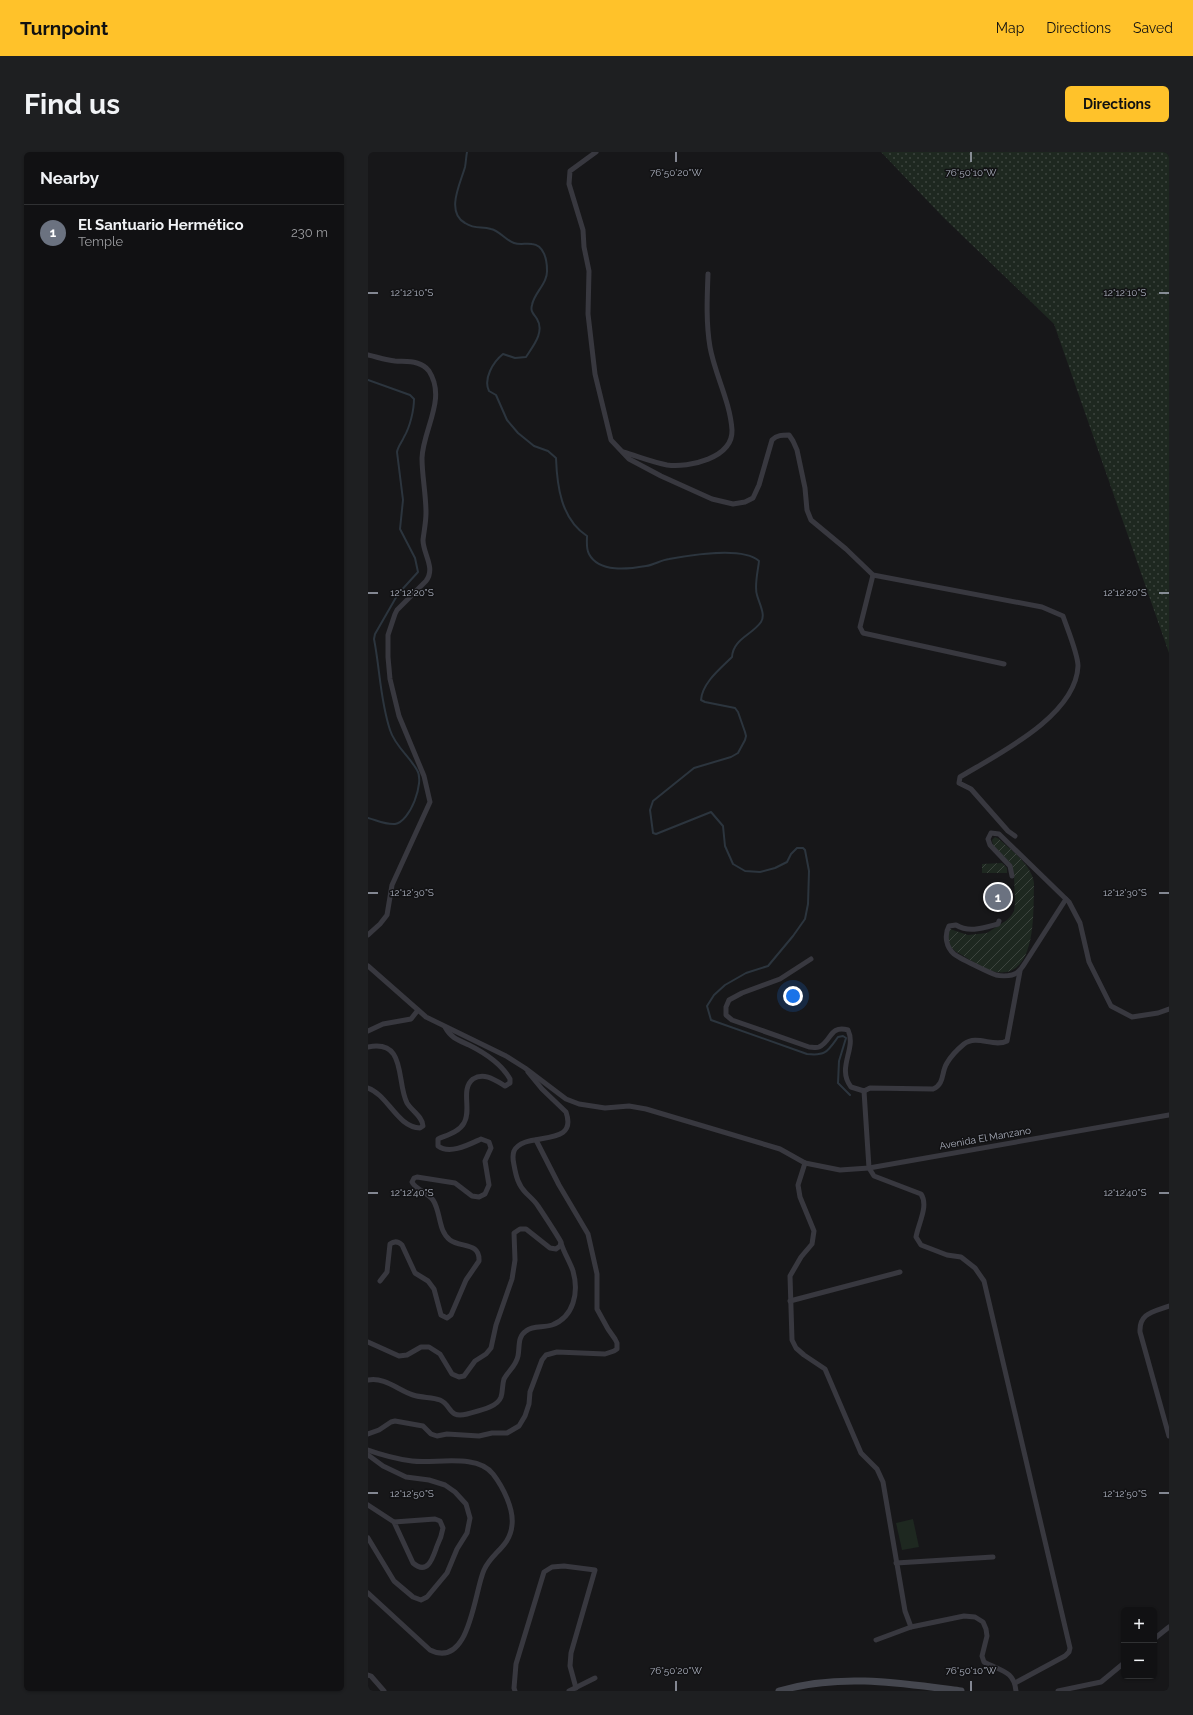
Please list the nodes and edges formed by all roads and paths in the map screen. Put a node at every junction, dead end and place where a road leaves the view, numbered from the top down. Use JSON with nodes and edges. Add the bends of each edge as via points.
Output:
{"nodes":[{"id":1,"x":596,"y":152,"type":"edge"},
{"id":2,"x":708,"y":274,"type":"dead end"},
{"id":3,"x":368,"y":355,"type":"edge"},
{"id":4,"x":620,"y":451,"type":"junction"},
{"id":5,"x":873,"y":575,"type":"junction"},
{"id":6,"x":1004,"y":664,"type":"dead end"},
{"id":7,"x":1016,"y":836,"type":"dead end"},
{"id":8,"x":1012,"y":876,"type":"dead end"},
{"id":9,"x":1066,"y":899,"type":"junction"},
{"id":10,"x":999,"y":921,"type":"dead end"},
{"id":11,"x":368,"y":935,"type":"edge"},
{"id":12,"x":811,"y":959,"type":"dead end"},
{"id":13,"x":368,"y":966,"type":"edge"},
{"id":14,"x":1020,"y":971,"type":"junction"},
{"id":15,"x":1169,"y":1009,"type":"edge"},
{"id":16,"x":418,"y":1010,"type":"junction"},
{"id":17,"x":445,"y":1027,"type":"junction"},
{"id":18,"x":368,"y":1031,"type":"edge"},
{"id":19,"x":368,"y":1046,"type":"edge"},
{"id":20,"x":525,"y":1068,"type":"junction"},
{"id":21,"x":368,"y":1088,"type":"edge"},
{"id":22,"x":864,"y":1091,"type":"junction"},
{"id":23,"x":1169,"y":1115,"type":"edge"},
{"id":24,"x":536,"y":1140,"type":"junction"},
{"id":25,"x":805,"y":1163,"type":"junction"},
{"id":26,"x":869,"y":1168,"type":"junction"},
{"id":27,"x":561,"y":1242,"type":"junction"},
{"id":28,"x":900,"y":1272,"type":"dead end"},
{"id":29,"x":380,"y":1281,"type":"dead end"},
{"id":30,"x":790,"y":1301,"type":"junction"},
{"id":31,"x":1169,"y":1306,"type":"edge"},
{"id":32,"x":368,"y":1343,"type":"edge"},
{"id":33,"x":368,"y":1380,"type":"edge"},
{"id":34,"x":368,"y":1434,"type":"edge"},
{"id":35,"x":1169,"y":1436,"type":"edge"},
{"id":36,"x":368,"y":1450,"type":"edge"},
{"id":37,"x":368,"y":1455,"type":"edge"},
{"id":38,"x":368,"y":1505,"type":"edge"},
{"id":39,"x":394,"y":1522,"type":"junction"},
{"id":40,"x":368,"y":1538,"type":"edge"},
{"id":41,"x":993,"y":1557,"type":"dead end"},
{"id":42,"x":896,"y":1563,"type":"junction"},
{"id":43,"x":368,"y":1593,"type":"edge"},
{"id":44,"x":911,"y":1627,"type":"junction"},
{"id":45,"x":1169,"y":1627,"type":"edge"},
{"id":46,"x":1157,"y":1637,"type":"edge"},
{"id":47,"x":876,"y":1640,"type":"dead end"},
{"id":48,"x":1121,"y":1665,"type":"edge"},
{"id":49,"x":368,"y":1675,"type":"edge"},
{"id":50,"x":596,"y":1678,"type":"dead end"},
{"id":51,"x":1015,"y":1683,"type":"junction"},
{"id":52,"x":576,"y":1688,"type":"junction"},
{"id":53,"x":384,"y":1691,"type":"edge"},
{"id":54,"x":515,"y":1691,"type":"edge"},
{"id":55,"x":569,"y":1691,"type":"edge"},
{"id":56,"x":779,"y":1691,"type":"edge"},
{"id":57,"x":961,"y":1691,"type":"edge"},
{"id":58,"x":1016,"y":1691,"type":"edge"},
{"id":59,"x":1058,"y":1691,"type":"edge"}],
"edges":[{"from":1,"to":4,"type":"street","via":[[570,171],[569,184],[583,230],[589,271],[588,314],[595,374],[611,440]]},
{"from":2,"to":4,"type":"street","via":[[710,349],[730,417],[731,440],[723,451],[712,457],[682,465],[657,463]]},
{"from":3,"to":11,"type":"street","via":[[420,364],[429,372],[434,388],[434,412],[422,457],[426,512],[423,540],[430,575],[397,610],[388,635],[390,679],[399,716],[424,776],[430,802],[392,885],[387,915]]},
{"from":4,"to":5,"type":"street","via":[[628,459],[661,476],[712,499],[733,504],[753,498],[772,440],[776,436],[789,435],[797,450],[811,520],[838,541]]},
{"from":5,"to":6,"type":"street","via":[[860,627],[863,633]]},
{"from":5,"to":7,"type":"street","via":[[1042,608],[1063,616],[1078,664],[1076,682],[1066,700],[1036,730],[960,777],[959,783],[971,789],[1008,831]]},
{"from":8,"to":9,"type":"street","via":[[1010,866],[990,845],[988,839],[991,833],[999,834]]},
{"from":9,"to":14,"type":"street"},
{"from":9,"to":15,"type":"street","via":[[1080,923],[1089,962],[1111,1006],[1132,1017]]},
{"from":10,"to":14,"type":"street","via":[[998,924],[972,930],[956,925],[948,926],[948,946],[954,954],[996,975],[1012,975]]},
{"from":12,"to":22,"type":"street","via":[[780,979],[729,1000],[726,1015],[732,1020],[809,1047],[818,1047],[835,1030],[848,1030],[851,1036],[845,1075],[852,1087]]},
{"from":13,"to":16,"type":"street"},
{"from":14,"to":22,"type":"street","via":[[1007,1041],[1002,1044],[976,1040],[965,1043],[946,1064],[938,1087],[933,1089],[870,1088]]},
{"from":16,"to":17,"type":"street"},
{"from":16,"to":18,"type":"street","via":[[411,1019],[383,1024]]},
{"from":17,"to":20,"type":"street","via":[[487,1046]]},
{"from":17,"to":29,"type":"street","via":[[452,1037],[486,1054],[510,1078],[510,1083],[505,1086],[487,1077],[473,1080],[467,1089],[467,1113],[464,1124],[437,1141],[438,1146],[442,1148],[464,1147],[481,1139],[489,1142],[491,1148],[485,1161],[488,1185],[484,1194],[479,1197],[472,1196],[448,1181],[417,1176],[412,1182],[432,1200],[447,1238],[457,1244],[474,1248],[479,1261],[466,1280],[451,1315],[447,1318],[441,1315],[434,1289],[428,1281],[415,1273],[402,1245],[398,1242],[390,1244],[388,1272]]},
{"from":19,"to":21,"type":"street","via":[[386,1048],[396,1058],[404,1096],[423,1126],[416,1128],[410,1125],[379,1094]]},
{"from":20,"to":24,"type":"street","via":[[568,1116],[568,1123],[562,1133],[555,1137]]},
{"from":20,"to":25,"type":"street","name":"Avenida El Manzano","via":[[566,1099],[579,1104],[605,1108],[629,1106],[646,1109],[780,1149]]},
{"from":22,"to":26,"type":"street"},
{"from":23,"to":26,"type":"street","name":"Avenida El Manzano"},
{"from":24,"to":27,"type":"street","via":[[520,1144],[515,1149],[512,1158],[516,1177]]},
{"from":24,"to":34,"type":"street","via":[[588,1234],[598,1274],[597,1309],[615,1339],[616,1348],[605,1354],[557,1352],[546,1355],[530,1392],[525,1416],[519,1426],[507,1433],[437,1436],[423,1426],[395,1421]]},
{"from":25,"to":26,"type":"street","name":"Avenida El Manzano","via":[[840,1170]]},
{"from":25,"to":30,"type":"street","via":[[798,1185],[800,1197],[814,1231],[812,1244],[790,1276]]},
{"from":26,"to":51,"type":"street","via":[[874,1176],[921,1194],[924,1205],[916,1237],[921,1245],[947,1255],[961,1257],[975,1268],[984,1281],[1070,1648],[1065,1656]]},
{"from":27,"to":32,"type":"street","via":[[558,1248],[553,1249],[526,1229],[516,1231],[512,1279],[492,1344],[489,1351],[475,1361],[464,1376],[452,1374],[440,1354],[429,1347],[421,1347],[407,1355],[399,1356]]},
{"from":27,"to":33,"type":"street","via":[[574,1276],[575,1294],[572,1306],[566,1316],[557,1323],[530,1328],[523,1333],[513,1369],[505,1378],[501,1398],[496,1404],[459,1415],[449,1410],[442,1401],[413,1396],[381,1380]]},
{"from":28,"to":30,"type":"street"},
{"from":30,"to":42,"type":"street","via":[[792,1340],[796,1348],[825,1369],[861,1453],[877,1469],[883,1482]]},
{"from":31,"to":35,"type":"street","via":[[1146,1316],[1140,1325]]},
{"from":36,"to":43,"type":"street","via":[[413,1461],[466,1462],[485,1467],[503,1490],[513,1520],[507,1542],[485,1568],[463,1638],[459,1646],[452,1651],[443,1653],[430,1650]]},
{"from":37,"to":40,"type":"street","via":[[383,1466],[406,1477],[445,1485],[466,1504],[470,1518],[467,1533],[447,1573],[430,1595],[422,1600],[413,1598],[394,1581]]},
{"from":38,"to":39,"type":"street"},
{"from":39,"to":39,"type":"street","via":[[435,1519],[441,1523],[443,1530],[432,1561],[428,1565],[420,1567],[413,1563]]},
{"from":41,"to":42,"type":"street"},
{"from":42,"to":44,"type":"street","via":[[905,1611]]},
{"from":44,"to":47,"type":"street"},
{"from":44,"to":51,"type":"street","via":[[964,1616],[975,1617],[982,1622],[986,1630],[982,1656],[984,1662],[1008,1673]]},
{"from":45,"to":46,"type":"street"},
{"from":48,"to":59,"type":"street","via":[[1101,1682]]},
{"from":49,"to":53,"type":"street"},
{"from":50,"to":52,"type":"street"},
{"from":51,"to":58,"type":"street"},
{"from":52,"to":54,"type":"street","via":[[570,1666],[571,1653],[596,1570],[564,1566],[552,1567],[544,1572],[516,1664]]},
{"from":52,"to":55,"type":"street"},
{"from":56,"to":57,"type":"street","via":[[795,1686],[831,1682],[879,1681]]}]}
